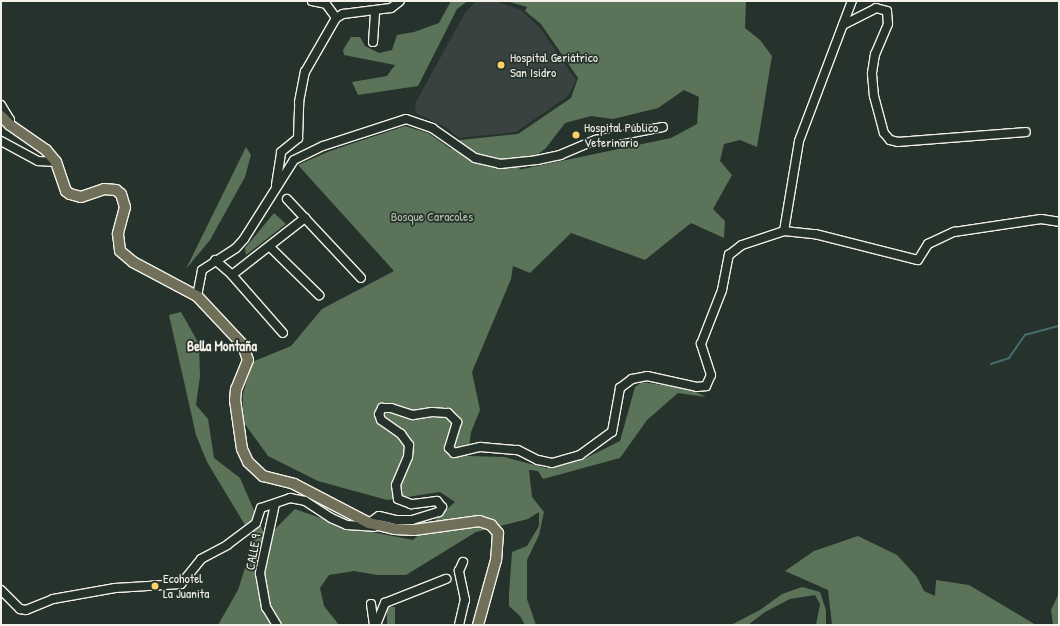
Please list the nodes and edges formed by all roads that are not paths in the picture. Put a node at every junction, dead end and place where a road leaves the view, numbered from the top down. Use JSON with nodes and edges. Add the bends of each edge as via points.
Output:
{"nodes":[{"id":1,"x":312,"y":1,"type":"edge"},
{"id":2,"x":400,"y":1,"type":"edge"},
{"id":3,"x":852,"y":1,"type":"edge"},
{"id":4,"x":375,"y":11,"type":"junction"},
{"id":5,"x":336,"y":18,"type":"junction"},
{"id":6,"x":843,"y":24,"type":"junction"},
{"id":7,"x":373,"y":42,"type":"dead end"},
{"id":8,"x":1,"y":105,"type":"edge"},
{"id":9,"x":1,"y":116,"type":"edge"},
{"id":10,"x":10,"y":125,"type":"junction"},
{"id":11,"x":663,"y":127,"type":"dead end"},
{"id":12,"x":1026,"y":132,"type":"dead end"},
{"id":13,"x":1,"y":141,"type":"edge"},
{"id":14,"x":56,"y":162,"type":"junction"},
{"id":15,"x":276,"y":188,"type":"junction"},
{"id":16,"x":287,"y":200,"type":"dead end"},
{"id":17,"x":305,"y":218,"type":"junction"},
{"id":18,"x":1059,"y":222,"type":"edge"},
{"id":19,"x":784,"y":231,"type":"junction"},
{"id":20,"x":270,"y":247,"type":"junction"},
{"id":21,"x":215,"y":260,"type":"junction"},
{"id":22,"x":232,"y":275,"type":"junction"},
{"id":23,"x":361,"y":278,"type":"dead end"},
{"id":24,"x":319,"y":295,"type":"dead end"},
{"id":25,"x":197,"y":296,"type":"junction"},
{"id":26,"x":283,"y":332,"type":"dead end"},
{"id":27,"x":275,"y":504,"type":"junction"},
{"id":28,"x":369,"y":523,"type":"junction"},
{"id":29,"x":395,"y":529,"type":"junction"},
{"id":30,"x":463,"y":562,"type":"dead end"},
{"id":31,"x":446,"y":579,"type":"dead end"},
{"id":32,"x":1,"y":590,"type":"edge"},
{"id":33,"x":371,"y":604,"type":"dead end"},
{"id":34,"x":277,"y":625,"type":"edge"},
{"id":35,"x":375,"y":625,"type":"edge"},
{"id":36,"x":459,"y":625,"type":"edge"},
{"id":37,"x":478,"y":625,"type":"edge"}],
"edges":[{"from":1,"to":5,"type":"street","via":[[326,4]]},
{"from":2,"to":4,"type":"street","via":[[391,8]]},
{"from":3,"to":6,"type":"street"},
{"from":4,"to":5,"type":"street","via":[[343,14]]},
{"from":4,"to":7,"type":"street"},
{"from":5,"to":15,"type":"street","via":[[305,72],[299,102],[298,138],[281,152]]},
{"from":6,"to":12,"type":"street","via":[[876,8],[887,12],[888,24],[876,54],[872,74],[874,96],[884,133],[890,140],[898,142]]},
{"from":6,"to":19,"type":"street","via":[[799,141]]},
{"from":8,"to":10,"type":"street","via":[[10,120]]},
{"from":9,"to":10,"type":"main road"},
{"from":10,"to":14,"type":"main road","via":[[46,150]]},
{"from":11,"to":15,"type":"street","via":[[596,140],[545,159],[500,164],[475,158],[432,128],[406,119],[301,154],[287,169]]},
{"from":13,"to":14,"type":"street","via":[[38,161]]},
{"from":14,"to":25,"type":"main road","via":[[66,191],[70,194],[81,197],[104,189],[116,190],[121,194],[125,207],[118,234],[120,251],[133,262]]},
{"from":15,"to":21,"type":"street","via":[[244,239],[236,248]]},
{"from":16,"to":17,"type":"street"},
{"from":17,"to":20,"type":"street"},
{"from":17,"to":23,"type":"street"},
{"from":18,"to":19,"type":"street","via":[[1041,219],[954,232],[928,244],[918,260],[815,234]]},
{"from":19,"to":28,"type":"street","via":[[742,245],[729,254],[722,290],[701,344],[708,364],[709,384],[697,387],[639,376],[625,382],[617,394],[612,432],[580,455],[552,463],[538,460],[518,450],[480,447],[454,452],[449,448],[457,422],[448,413],[413,415],[382,408],[379,414],[381,420],[401,434],[408,445],[408,457],[396,486],[398,499],[411,504],[437,501],[442,507],[439,512],[412,520],[379,516]]},
{"from":20,"to":22,"type":"street"},
{"from":20,"to":24,"type":"street"},
{"from":21,"to":22,"type":"street"},
{"from":21,"to":25,"type":"street","via":[[202,270]]},
{"from":22,"to":26,"type":"street"},
{"from":25,"to":28,"type":"main road","via":[[243,345],[247,354],[248,360],[236,389],[235,400],[242,449],[248,462],[262,476],[294,484]]},
{"from":27,"to":29,"type":"street","via":[[297,498],[347,525]]},
{"from":27,"to":32,"type":"street","via":[[261,508],[256,523],[227,545],[201,559],[181,584],[115,588],[53,599],[26,610],[20,609]]},
{"from":27,"to":34,"type":"street","name":"CALLE 9","via":[[260,573],[266,607]]},
{"from":28,"to":29,"type":"main road"},
{"from":29,"to":37,"type":"main road","via":[[414,530],[479,521],[491,525],[498,533],[496,560]]},
{"from":30,"to":36,"type":"street","via":[[459,571],[465,600]]},
{"from":31,"to":35,"type":"street","via":[[385,603]]},
{"from":33,"to":35,"type":"street"}]}
